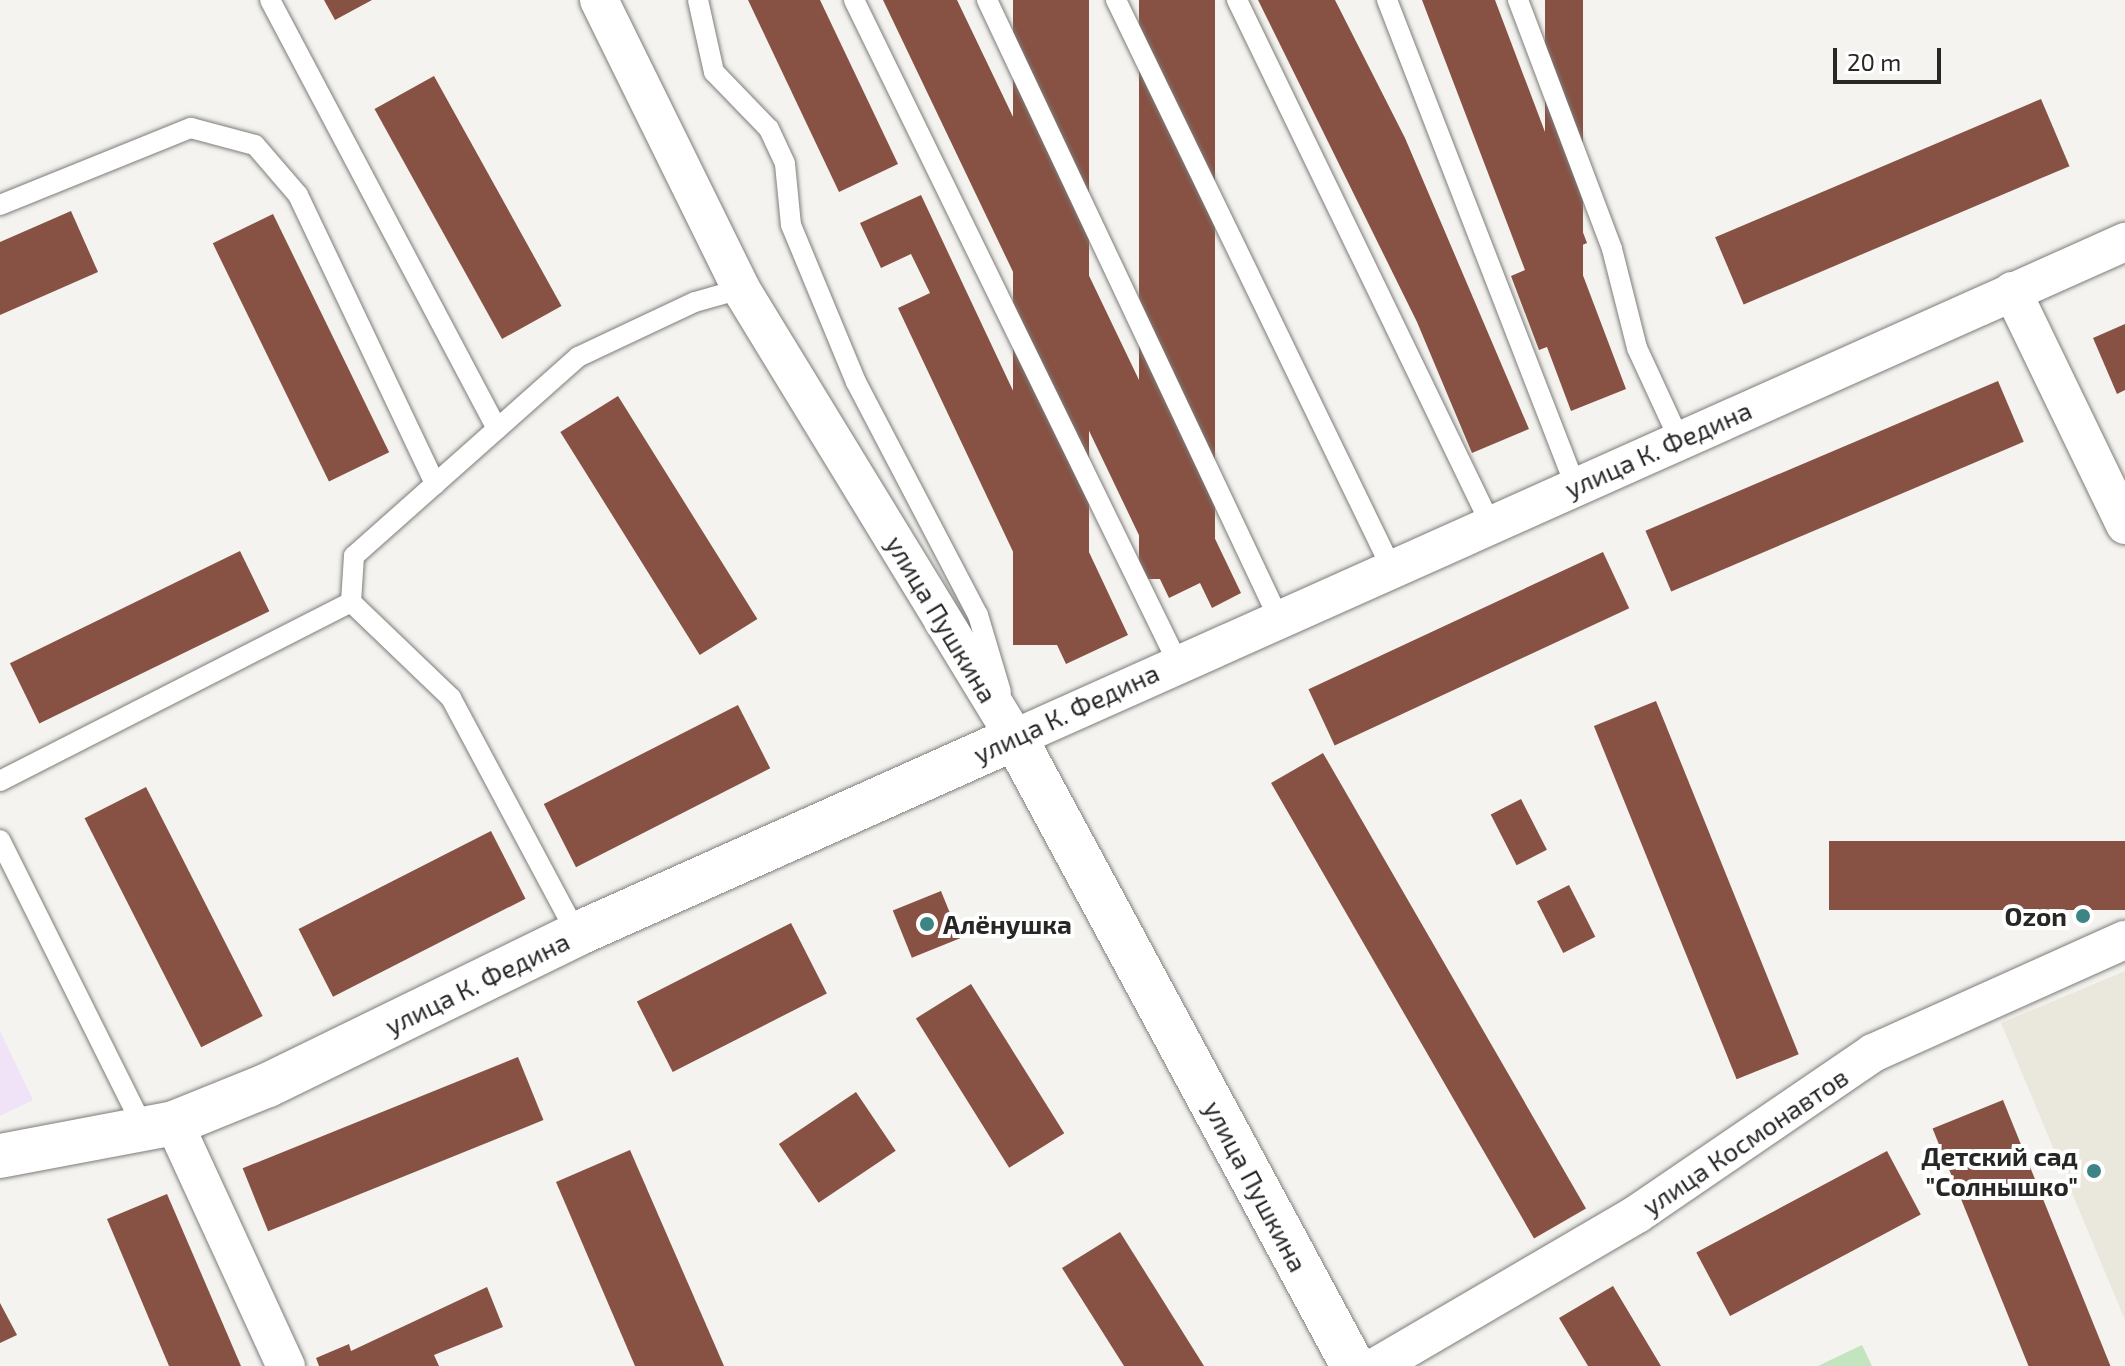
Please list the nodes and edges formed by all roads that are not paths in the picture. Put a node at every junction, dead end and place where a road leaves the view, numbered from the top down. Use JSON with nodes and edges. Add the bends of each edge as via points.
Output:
{"nodes":[{"id":1,"x":270,"y":0,"type":"edge"},
{"id":2,"x":599,"y":0,"type":"edge"},
{"id":3,"x":698,"y":0,"type":"edge"},
{"id":4,"x":854,"y":0,"type":"edge"},
{"id":5,"x":987,"y":0,"type":"edge"},
{"id":6,"x":1116,"y":0,"type":"edge"},
{"id":7,"x":1237,"y":0,"type":"edge"},
{"id":8,"x":1387,"y":0,"type":"edge"},
{"id":9,"x":1518,"y":0,"type":"edge"},
{"id":10,"x":0,"y":205,"type":"edge"},
{"id":11,"x":2125,"y":242,"type":"edge"},
{"id":12,"x":741,"y":289,"type":"junction"},
{"id":13,"x":2012,"y":291,"type":"junction"},
{"id":14,"x":497,"y":429,"type":"junction"},
{"id":15,"x":1679,"y":439,"type":"junction"},
{"id":16,"x":435,"y":484,"type":"junction"},
{"id":17,"x":1575,"y":485,"type":"junction"},
{"id":18,"x":1490,"y":523,"type":"junction"},
{"id":19,"x":2125,"y":525,"type":"edge"},
{"id":20,"x":1391,"y":567,"type":"junction"},
{"id":21,"x":351,"y":602,"type":"junction"},
{"id":22,"x":1278,"y":617,"type":"junction"},
{"id":23,"x":1177,"y":661,"type":"junction"},
{"id":24,"x":1015,"y":738,"type":"junction"},
{"id":25,"x":0,"y":781,"type":"edge"},
{"id":26,"x":0,"y":840,"type":"edge"},
{"id":27,"x":577,"y":934,"type":"junction"},
{"id":28,"x":2125,"y":940,"type":"edge"},
{"id":29,"x":159,"y":1126,"type":"junction"},
{"id":30,"x":0,"y":1156,"type":"edge"},
{"id":31,"x":286,"y":1366,"type":"edge"},
{"id":32,"x":1353,"y":1366,"type":"edge"},
{"id":33,"x":1377,"y":1366,"type":"edge"}],
"edges":[{"from":1,"to":14,"type":"lane"},
{"from":2,"to":12,"type":"street","name":"улица Пушкина"},
{"from":3,"to":24,"type":"lane","via":[[714,72],[769,129],[785,164],[791,225],[856,382],[978,615]]},
{"from":4,"to":23,"type":"lane"},
{"from":5,"to":22,"type":"lane"},
{"from":6,"to":20,"type":"lane"},
{"from":7,"to":18,"type":"lane"},
{"from":8,"to":17,"type":"lane"},
{"from":9,"to":15,"type":"lane","via":[[1612,249],[1637,348]]},
{"from":10,"to":16,"type":"lane","via":[[191,128],[255,145],[298,195]]},
{"from":11,"to":13,"type":"street","name":"улица К. Федина"},
{"from":12,"to":14,"type":"lane","via":[[695,302],[578,357]]},
{"from":12,"to":24,"type":"street","name":"улица Пушкина"},
{"from":13,"to":15,"type":"street","name":"улица К. Федина"},
{"from":13,"to":19,"type":"street"},
{"from":14,"to":16,"type":"lane"},
{"from":15,"to":17,"type":"street","name":"улица К. Федина"},
{"from":16,"to":21,"type":"lane","via":[[354,556]]},
{"from":17,"to":18,"type":"street","name":"улица К. Федина"},
{"from":18,"to":20,"type":"street","name":"улица К. Федина"},
{"from":20,"to":22,"type":"street","name":"улица К. Федина"},
{"from":21,"to":25,"type":"lane"},
{"from":21,"to":27,"type":"lane","via":[[451,698]]},
{"from":22,"to":23,"type":"street","name":"улица К. Федина"},
{"from":23,"to":24,"type":"street","name":"улица К. Федина"},
{"from":24,"to":27,"type":"street","name":"улица К. Федина"},
{"from":24,"to":32,"type":"street","name":"улица Пушкина"},
{"from":26,"to":29,"type":"lane"},
{"from":27,"to":29,"type":"street","name":"улица К. Федина"},
{"from":28,"to":33,"type":"street","name":"улица Космонавтов","via":[[1873,1053],[1637,1214]]},
{"from":29,"to":30,"type":"street","name":"улица К. Федина"},
{"from":29,"to":31,"type":"street"}]}
